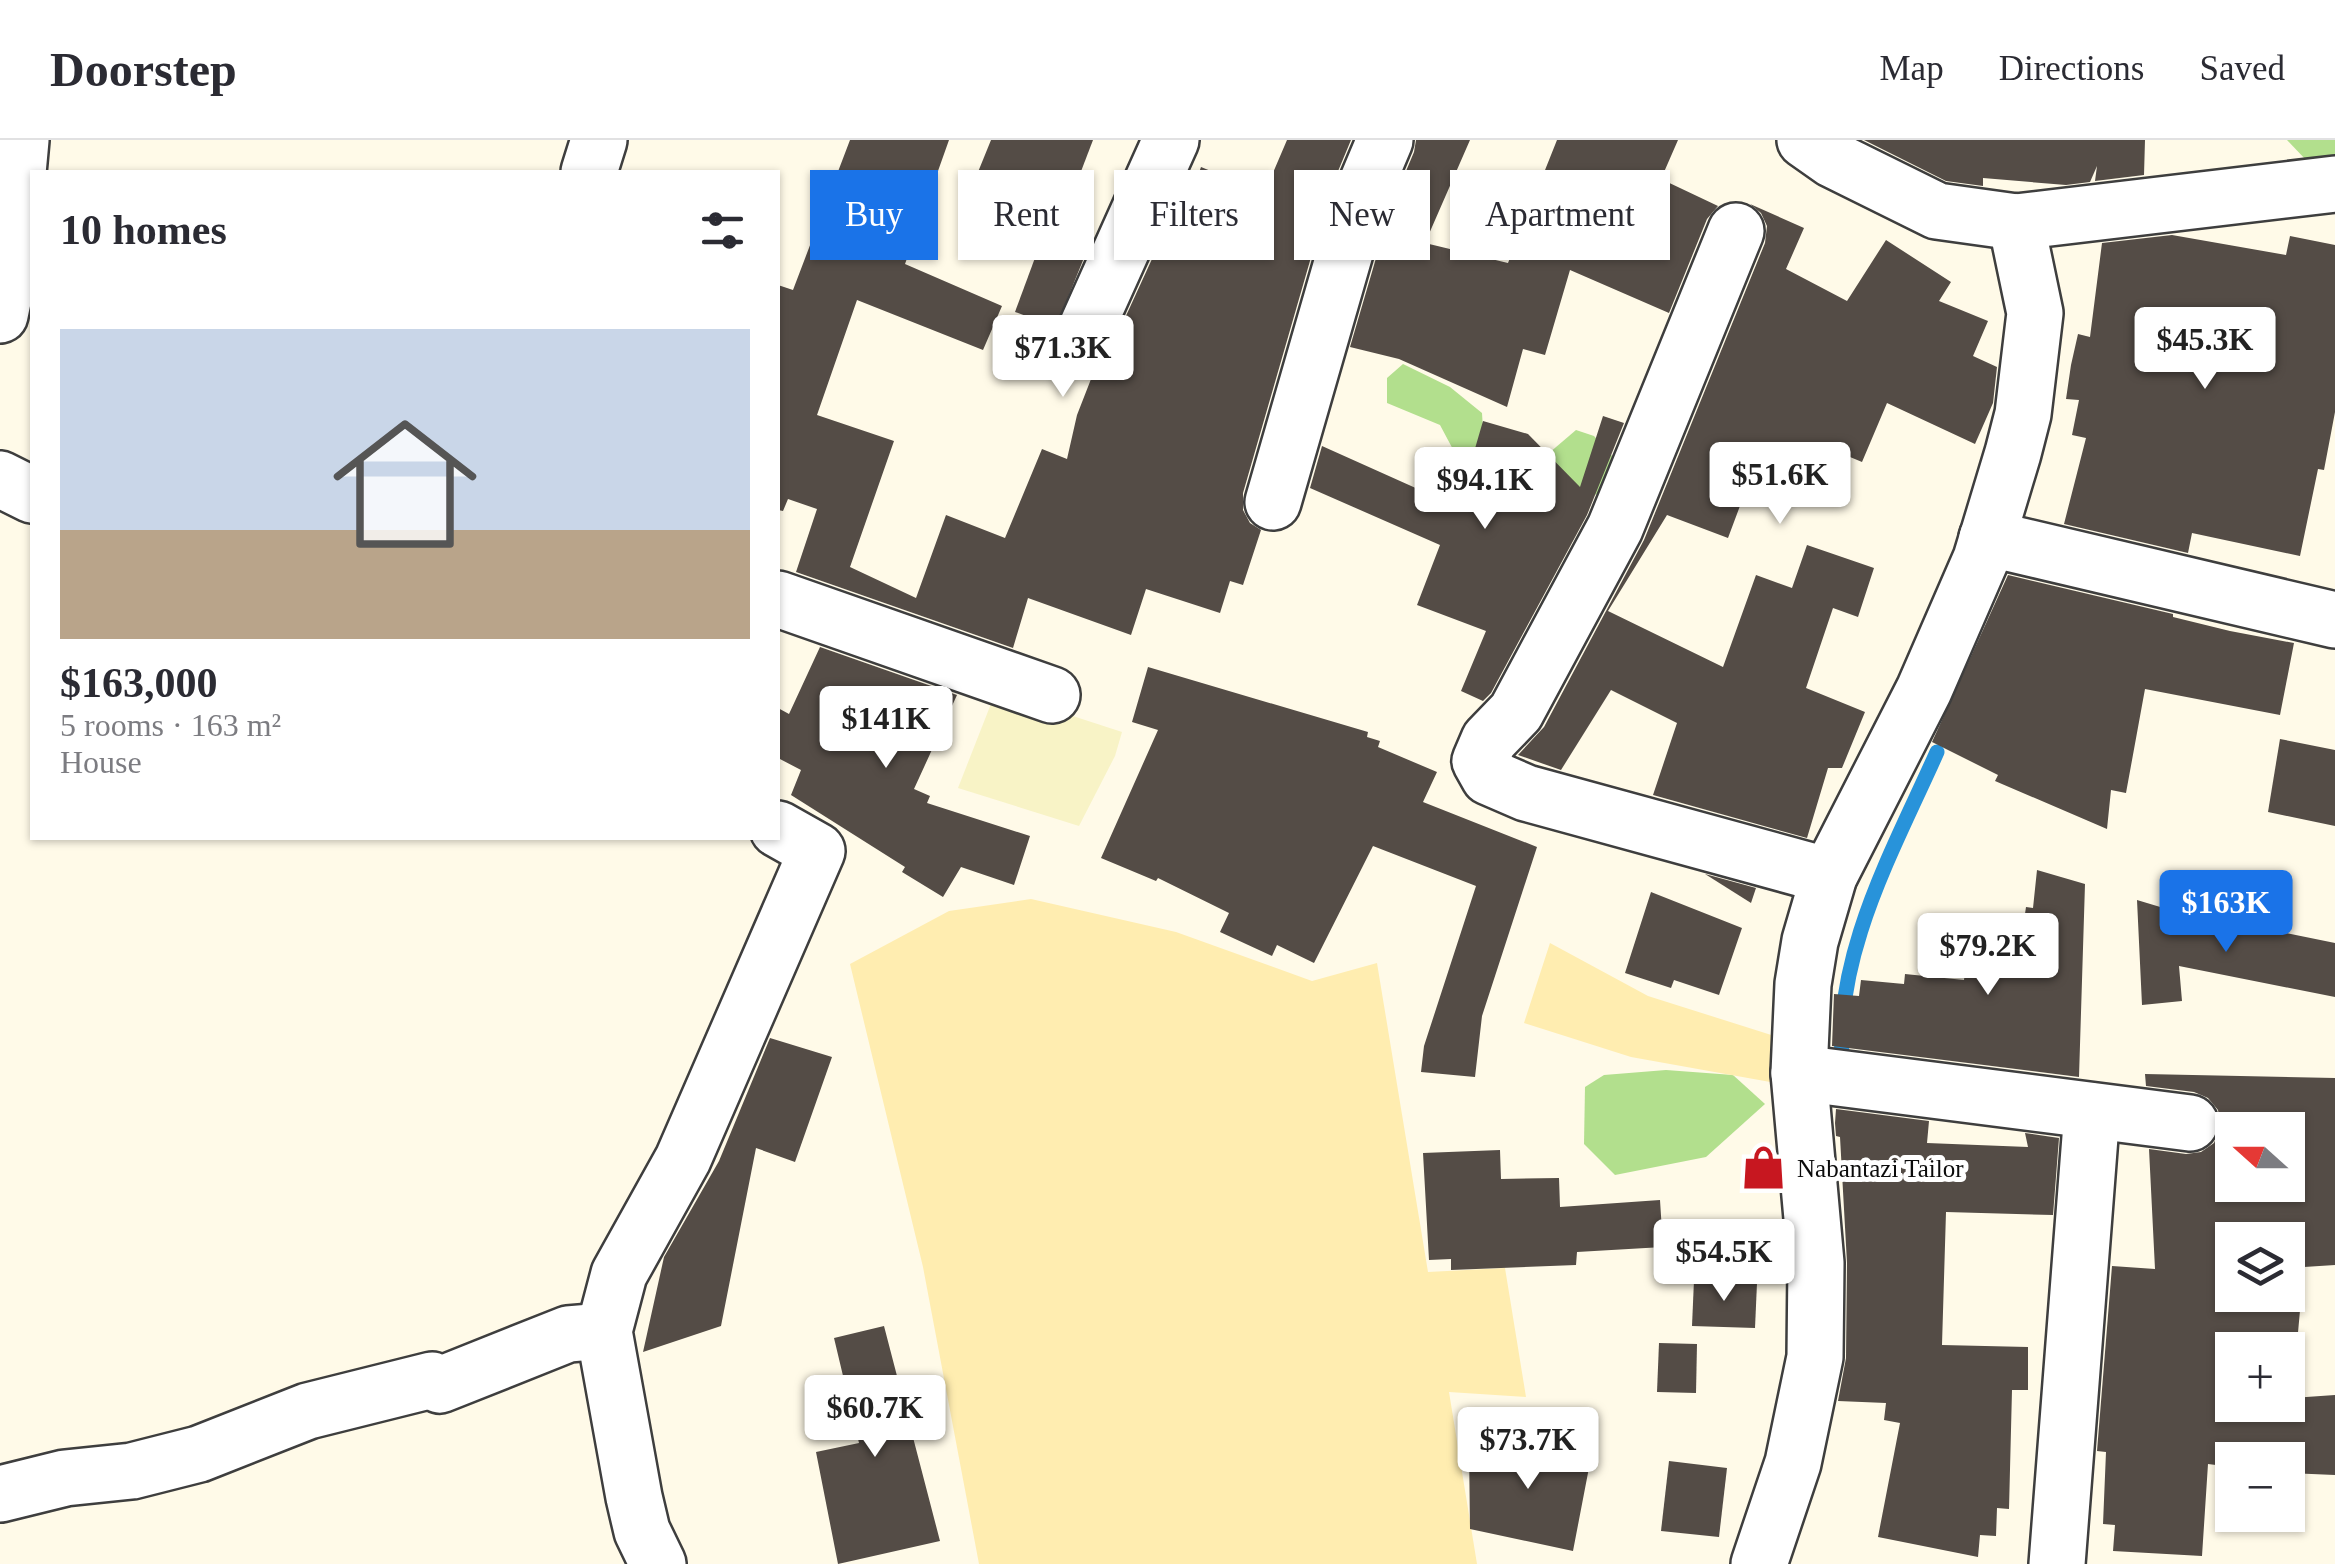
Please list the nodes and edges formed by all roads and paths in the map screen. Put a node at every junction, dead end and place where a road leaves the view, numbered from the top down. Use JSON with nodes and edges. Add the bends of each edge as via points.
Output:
{"nodes":[{"id":1,"x":21,"y":140,"type":"edge"},
{"id":2,"x":599,"y":140,"type":"edge"},
{"id":3,"x":1171,"y":140,"type":"edge"},
{"id":4,"x":1385,"y":140,"type":"edge"},
{"id":5,"x":1805,"y":140,"type":"edge"},
{"id":6,"x":590,"y":170,"type":"edge"},
{"id":7,"x":2335,"y":184,"type":"edge"},
{"id":8,"x":2016,"y":222,"type":"junction"},
{"id":9,"x":1736,"y":231,"type":"dead end"},
{"id":10,"x":0,"y":315,"type":"edge"},
{"id":11,"x":1086,"y":329,"type":"dead end"},
{"id":12,"x":0,"y":479,"type":"edge"},
{"id":13,"x":30,"y":495,"type":"edge"},
{"id":14,"x":1273,"y":502,"type":"dead end"},
{"id":15,"x":1986,"y":538,"type":"junction"},
{"id":16,"x":780,"y":600,"type":"edge"},
{"id":17,"x":2335,"y":620,"type":"edge"},
{"id":18,"x":1052,"y":695,"type":"dead end"},
{"id":19,"x":780,"y":831,"type":"edge"},
{"id":20,"x":1828,"y":876,"type":"junction"},
{"id":21,"x":1800,"y":1073,"type":"junction"},
{"id":22,"x":2092,"y":1111,"type":"junction"},
{"id":23,"x":2190,"y":1123,"type":"dead end"},
{"id":24,"x":604,"y":1332,"type":"junction"},
{"id":25,"x":0,"y":1494,"type":"edge"},
{"id":26,"x":658,"y":1564,"type":"edge"},
{"id":27,"x":1759,"y":1564,"type":"edge"},
{"id":28,"x":2057,"y":1564,"type":"edge"}],
"edges":[{"from":1,"to":10,"type":"street"},
{"from":2,"to":6,"type":"street"},
{"from":3,"to":11,"type":"street"},
{"from":4,"to":14,"type":"street","via":[[1361,197]]},
{"from":5,"to":8,"type":"street","via":[[1937,211]]},
{"from":7,"to":8,"type":"street"},
{"from":8,"to":15,"type":"street","via":[[2035,313],[2032,358],[2023,414]]},
{"from":9,"to":20,"type":"street","via":[[1615,528],[1516,712],[1488,740],[1480,761],[1489,777],[1526,793]]},
{"from":12,"to":13,"type":"street"},
{"from":15,"to":17,"type":"street"},
{"from":15,"to":20,"type":"street","via":[[1924,690]]},
{"from":16,"to":18,"type":"street"},
{"from":19,"to":24,"type":"street","via":[[816,851],[683,1158],[619,1274]]},
{"from":20,"to":21,"type":"street","via":[[1802,984]]},
{"from":21,"to":22,"type":"street"},
{"from":21,"to":27,"type":"street","via":[[1816,1263],[1815,1356],[1793,1463]]},
{"from":22,"to":23,"type":"street"},
{"from":22,"to":28,"type":"street"},
{"from":24,"to":25,"type":"street","via":[[568,1334],[440,1385],[432,1380],[308,1411],[199,1454]]},
{"from":24,"to":26,"type":"street","via":[[638,1514]]}]}
